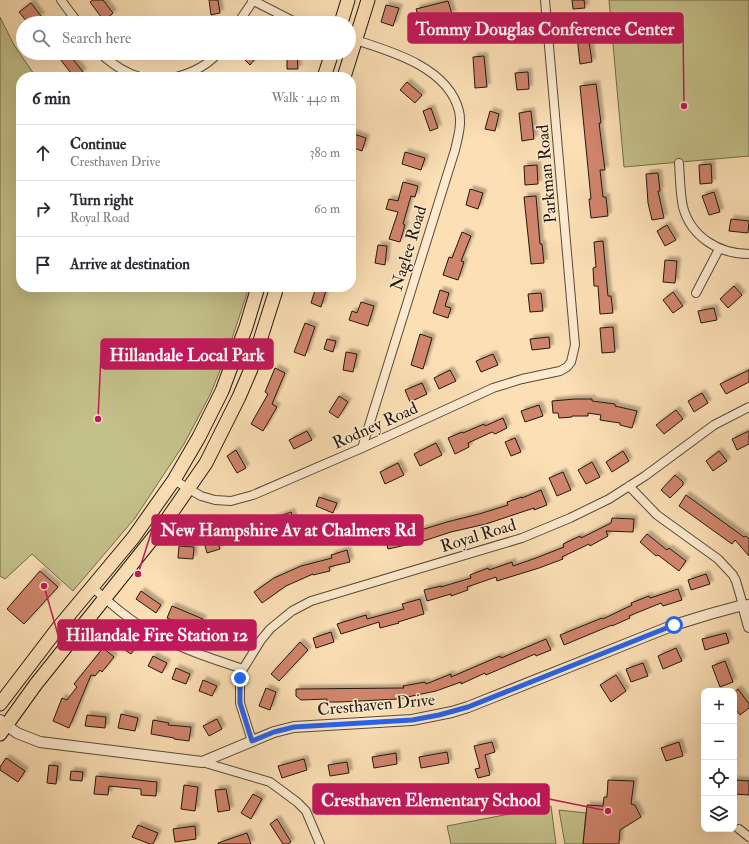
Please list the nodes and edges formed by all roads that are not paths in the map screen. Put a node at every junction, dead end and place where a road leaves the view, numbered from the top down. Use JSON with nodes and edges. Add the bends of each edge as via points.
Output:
{"nodes":[{"id":1,"x":61,"y":0,"type":"edge"},
{"id":2,"x":253,"y":0,"type":"edge"},
{"id":3,"x":348,"y":0,"type":"edge"},
{"id":4,"x":368,"y":0,"type":"edge"},
{"id":5,"x":546,"y":0,"type":"edge"},
{"id":6,"x":73,"y":16,"type":"edge"},
{"id":7,"x":243,"y":16,"type":"edge"},
{"id":8,"x":284,"y":16,"type":"edge"},
{"id":9,"x":343,"y":16,"type":"edge"},
{"id":10,"x":356,"y":29,"type":"edge"},
{"id":11,"x":356,"y":40,"type":"edge"},
{"id":12,"x":108,"y":60,"type":"edge"},
{"id":13,"x":210,"y":60,"type":"edge"},
{"id":14,"x":330,"y":60,"type":"edge"},
{"id":15,"x":348,"y":60,"type":"edge"},
{"id":16,"x":126,"y":72,"type":"edge"},
{"id":17,"x":193,"y":72,"type":"edge"},
{"id":18,"x":326,"y":72,"type":"edge"},
{"id":19,"x":345,"y":72,"type":"edge"},
{"id":20,"x":679,"y":163,"type":"dead end"},
{"id":21,"x":719,"y":249,"type":"junction"},
{"id":22,"x":749,"y":254,"type":"edge"},
{"id":23,"x":256,"y":292,"type":"edge"},
{"id":24,"x":275,"y":292,"type":"edge"},
{"id":25,"x":696,"y":293,"type":"dead end"},
{"id":26,"x":576,"y":345,"type":"joint"},
{"id":27,"x":749,"y":407,"type":"edge"},
{"id":28,"x":362,"y":448,"type":"junction"},
{"id":29,"x":174,"y":480,"type":"junction"},
{"id":30,"x":629,"y":486,"type":"junction"},
{"id":31,"x":189,"y":489,"type":"junction"},
{"id":32,"x":92,"y":587,"type":"junction"},
{"id":33,"x":105,"y":598,"type":"junction"},
{"id":34,"x":746,"y":605,"type":"edge"},
{"id":35,"x":749,"y":627,"type":"edge"},
{"id":36,"x":243,"y":669,"type":"junction"},
{"id":37,"x":0,"y":704,"type":"edge"},
{"id":38,"x":2,"y":726,"type":"edge"},
{"id":39,"x":252,"y":741,"type":"junction"},
{"id":40,"x":202,"y":762,"type":"junction"},
{"id":41,"x":739,"y":829,"type":"dead end"},
{"id":42,"x":749,"y":837,"type":"edge"},
{"id":43,"x":320,"y":844,"type":"edge"}],
"edges":[{"from":1,"to":6,"type":"street"},
{"from":2,"to":7,"type":"street"},
{"from":2,"to":8,"type":"street"},
{"from":3,"to":9,"type":"main road"},
{"from":4,"to":10,"type":"main road"},
{"from":5,"to":26,"type":"street","name":"Parkman Road"},
{"from":11,"to":28,"type":"street","name":"Naglee Road","via":[[400,55],[441,80],[454,97],[459,111],[460,128]]},
{"from":12,"to":16,"type":"street"},
{"from":13,"to":17,"type":"street"},
{"from":14,"to":18,"type":"main road"},
{"from":15,"to":19,"type":"main road"},
{"from":20,"to":21,"type":"street","via":[[683,205],[688,219],[695,231]]},
{"from":21,"to":22,"type":"street"},
{"from":21,"to":25,"type":"street"},
{"from":23,"to":29,"type":"main road","via":[[222,391]]},
{"from":24,"to":31,"type":"main road","via":[[251,369],[239,397],[206,463]]},
{"from":26,"to":28,"type":"street","name":"Rodney Road","via":[[571,362],[560,371],[493,388]]},
{"from":27,"to":30,"type":"street","name":"Royal Road","via":[[714,425]]},
{"from":28,"to":31,"type":"street","name":"Rodney Road","via":[[252,495],[231,501],[215,500]]},
{"from":29,"to":31,"type":"street","name":"Rodney Road"},
{"from":29,"to":32,"type":"main road"},
{"from":30,"to":34,"type":"street","via":[[658,515],[718,559],[733,575]]},
{"from":30,"to":36,"type":"street","name":"Royal Road","via":[[570,518],[522,538],[312,601],[292,611],[270,629],[260,640]]},
{"from":31,"to":33,"type":"main road"},
{"from":32,"to":33,"type":"street"},
{"from":32,"to":37,"type":"main road"},
{"from":33,"to":36,"type":"street","via":[[153,633],[207,657]]},
{"from":33,"to":38,"type":"main road"},
{"from":34,"to":35,"type":"street"},
{"from":34,"to":39,"type":"street","name":"Cresthaven Drive","via":[[674,625],[452,712],[412,720],[294,727]]},
{"from":36,"to":39,"type":"street","name":"Royal Road","via":[[240,678],[240,703]]},
{"from":38,"to":40,"type":"street","name":"Cresthaven Drive","via":[[40,742]]},
{"from":39,"to":40,"type":"street","name":"Cresthaven Drive"},
{"from":40,"to":43,"type":"street","via":[[270,782],[306,811]]},
{"from":41,"to":42,"type":"street"}]}
